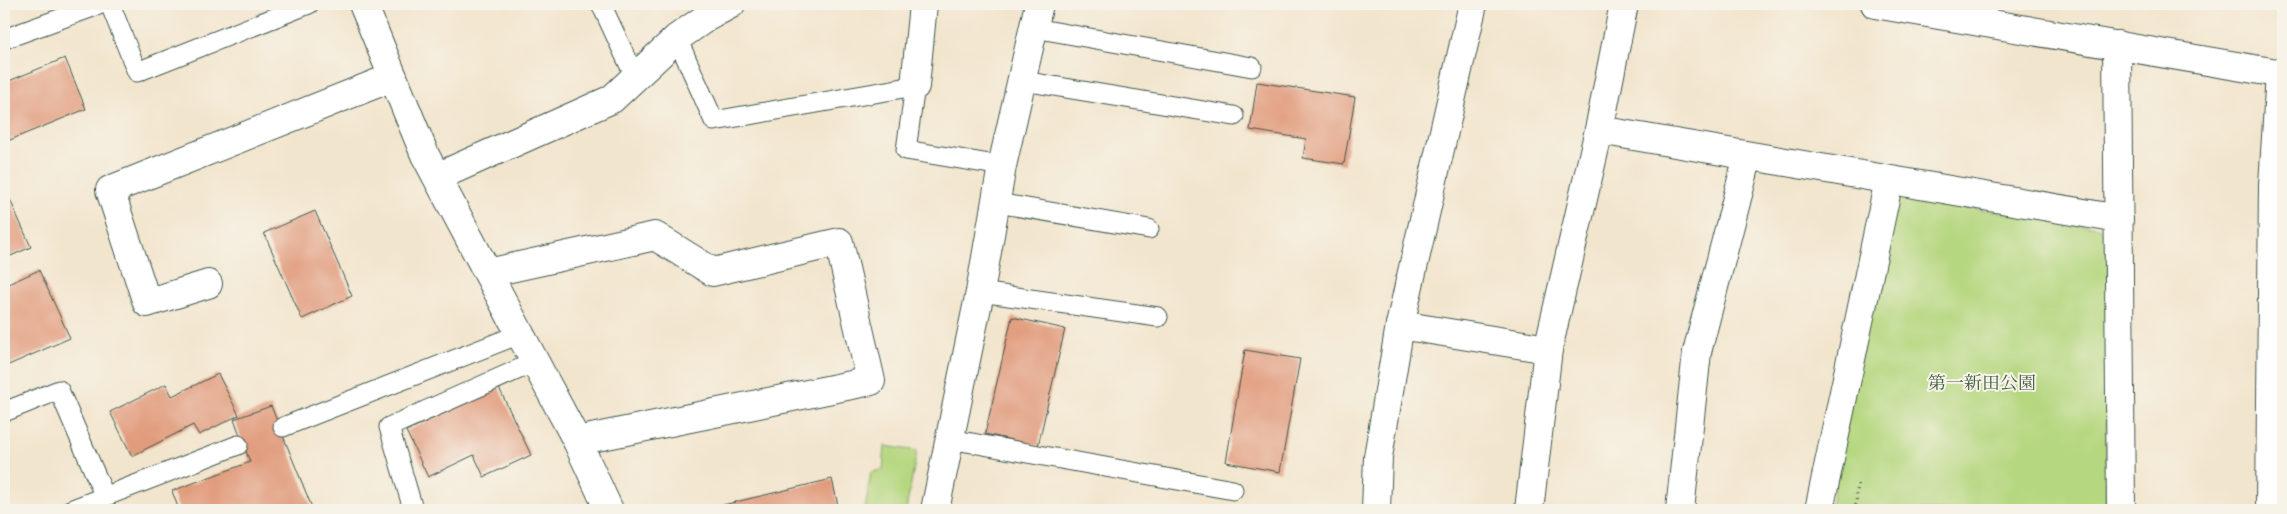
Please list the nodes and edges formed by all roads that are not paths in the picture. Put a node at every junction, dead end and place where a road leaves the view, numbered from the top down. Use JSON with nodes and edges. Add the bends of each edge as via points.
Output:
{"nodes":[{"id":1,"x":102,"y":4,"type":"edge"},
{"id":2,"x":110,"y":4,"type":"edge"},
{"id":3,"x":309,"y":4,"type":"edge"},
{"id":4,"x":363,"y":4,"type":"edge"},
{"id":5,"x":600,"y":4,"type":"edge"},
{"id":6,"x":731,"y":4,"type":"edge"},
{"id":7,"x":923,"y":4,"type":"edge"},
{"id":8,"x":1473,"y":4,"type":"edge"},
{"id":9,"x":1624,"y":4,"type":"edge"},
{"id":10,"x":1875,"y":4,"type":"edge"},
{"id":11,"x":1036,"y":16,"type":"edge"},
{"id":12,"x":678,"y":38,"type":"junction"},
{"id":13,"x":4,"y":39,"type":"edge"},
{"id":14,"x":2117,"y":45,"type":"junction"},
{"id":15,"x":1252,"y":67,"type":"dead end"},
{"id":16,"x":2282,"y":74,"type":"edge"},
{"id":17,"x":393,"y":76,"type":"junction"},
{"id":18,"x":635,"y":77,"type":"junction"},
{"id":19,"x":1022,"y":81,"type":"junction"},
{"id":20,"x":915,"y":86,"type":"junction"},
{"id":21,"x":1234,"y":116,"type":"dead end"},
{"id":22,"x":1599,"y":130,"type":"junction"},
{"id":23,"x":1748,"y":156,"type":"junction"},
{"id":24,"x":1002,"y":166,"type":"junction"},
{"id":25,"x":437,"y":177,"type":"junction"},
{"id":26,"x":1889,"y":180,"type":"junction"},
{"id":27,"x":997,"y":203,"type":"junction"},
{"id":28,"x":2119,"y":219,"type":"junction"},
{"id":29,"x":1149,"y":229,"type":"dead end"},
{"id":30,"x":488,"y":273,"type":"junction"},
{"id":31,"x":208,"y":284,"type":"dead end"},
{"id":32,"x":980,"y":292,"type":"junction"},
{"id":33,"x":1158,"y":317,"type":"dead end"},
{"id":34,"x":1400,"y":325,"type":"junction"},
{"id":35,"x":520,"y":334,"type":"junction"},
{"id":36,"x":1548,"y":349,"type":"junction"},
{"id":37,"x":535,"y":362,"type":"junction"},
{"id":38,"x":4,"y":412,"type":"edge"},
{"id":39,"x":283,"y":427,"type":"dead end"},
{"id":40,"x":950,"y":439,"type":"junction"},
{"id":41,"x":577,"y":441,"type":"junction"},
{"id":42,"x":238,"y":445,"type":"dead end"},
{"id":43,"x":1233,"y":490,"type":"dead end"},
{"id":44,"x":105,"y":497,"type":"junction"},
{"id":45,"x":70,"y":510,"type":"edge"},
{"id":46,"x":413,"y":510,"type":"edge"},
{"id":47,"x":609,"y":510,"type":"edge"},
{"id":48,"x":935,"y":510,"type":"edge"},
{"id":49,"x":1376,"y":510,"type":"edge"},
{"id":50,"x":1529,"y":510,"type":"edge"},
{"id":51,"x":1680,"y":510,"type":"edge"},
{"id":52,"x":1819,"y":510,"type":"edge"},
{"id":53,"x":2121,"y":510,"type":"edge"},
{"id":54,"x":2270,"y":510,"type":"edge"}],
"edges":[{"from":1,"to":13,"type":"lane"},
{"from":2,"to":3,"type":"lane","via":[[137,72]]},
{"from":4,"to":17,"type":"street"},
{"from":5,"to":18,"type":"lane"},
{"from":6,"to":12,"type":"street"},
{"from":7,"to":20,"type":"street"},
{"from":8,"to":34,"type":"street"},
{"from":9,"to":22,"type":"street"},
{"from":10,"to":14,"type":"street"},
{"from":11,"to":15,"type":"lane"},
{"from":11,"to":19,"type":"street"},
{"from":12,"to":18,"type":"street"},
{"from":12,"to":20,"type":"lane","via":[[714,121]]},
{"from":14,"to":16,"type":"street"},
{"from":14,"to":28,"type":"street"},
{"from":16,"to":54,"type":"street","via":[[2273,184]]},
{"from":17,"to":25,"type":"street"},
{"from":17,"to":31,"type":"street","via":[[110,190],[147,303]]},
{"from":18,"to":25,"type":"street","via":[[612,98]]},
{"from":19,"to":21,"type":"lane"},
{"from":19,"to":24,"type":"street"},
{"from":20,"to":24,"type":"lane","via":[[906,150]]},
{"from":22,"to":23,"type":"street"},
{"from":22,"to":36,"type":"street"},
{"from":23,"to":26,"type":"street"},
{"from":23,"to":51,"type":"street","via":[[1697,352]]},
{"from":24,"to":27,"type":"street"},
{"from":25,"to":30,"type":"street"},
{"from":26,"to":28,"type":"street"},
{"from":26,"to":52,"type":"street"},
{"from":27,"to":29,"type":"lane"},
{"from":27,"to":32,"type":"street"},
{"from":28,"to":53,"type":"street"},
{"from":30,"to":35,"type":"street"},
{"from":30,"to":41,"type":"street","via":[[655,236],[713,272],[839,242],[871,381]]},
{"from":32,"to":33,"type":"lane"},
{"from":32,"to":40,"type":"street"},
{"from":34,"to":36,"type":"street"},
{"from":34,"to":49,"type":"street","via":[[1378,457]]},
{"from":35,"to":37,"type":"street"},
{"from":35,"to":39,"type":"lane"},
{"from":36,"to":50,"type":"street"},
{"from":37,"to":41,"type":"street"},
{"from":37,"to":46,"type":"lane","via":[[389,426]]},
{"from":38,"to":44,"type":"lane","via":[[59,390]]},
{"from":40,"to":43,"type":"lane"},
{"from":40,"to":48,"type":"street"},
{"from":41,"to":47,"type":"street"},
{"from":42,"to":44,"type":"lane"},
{"from":44,"to":45,"type":"lane"}]}
